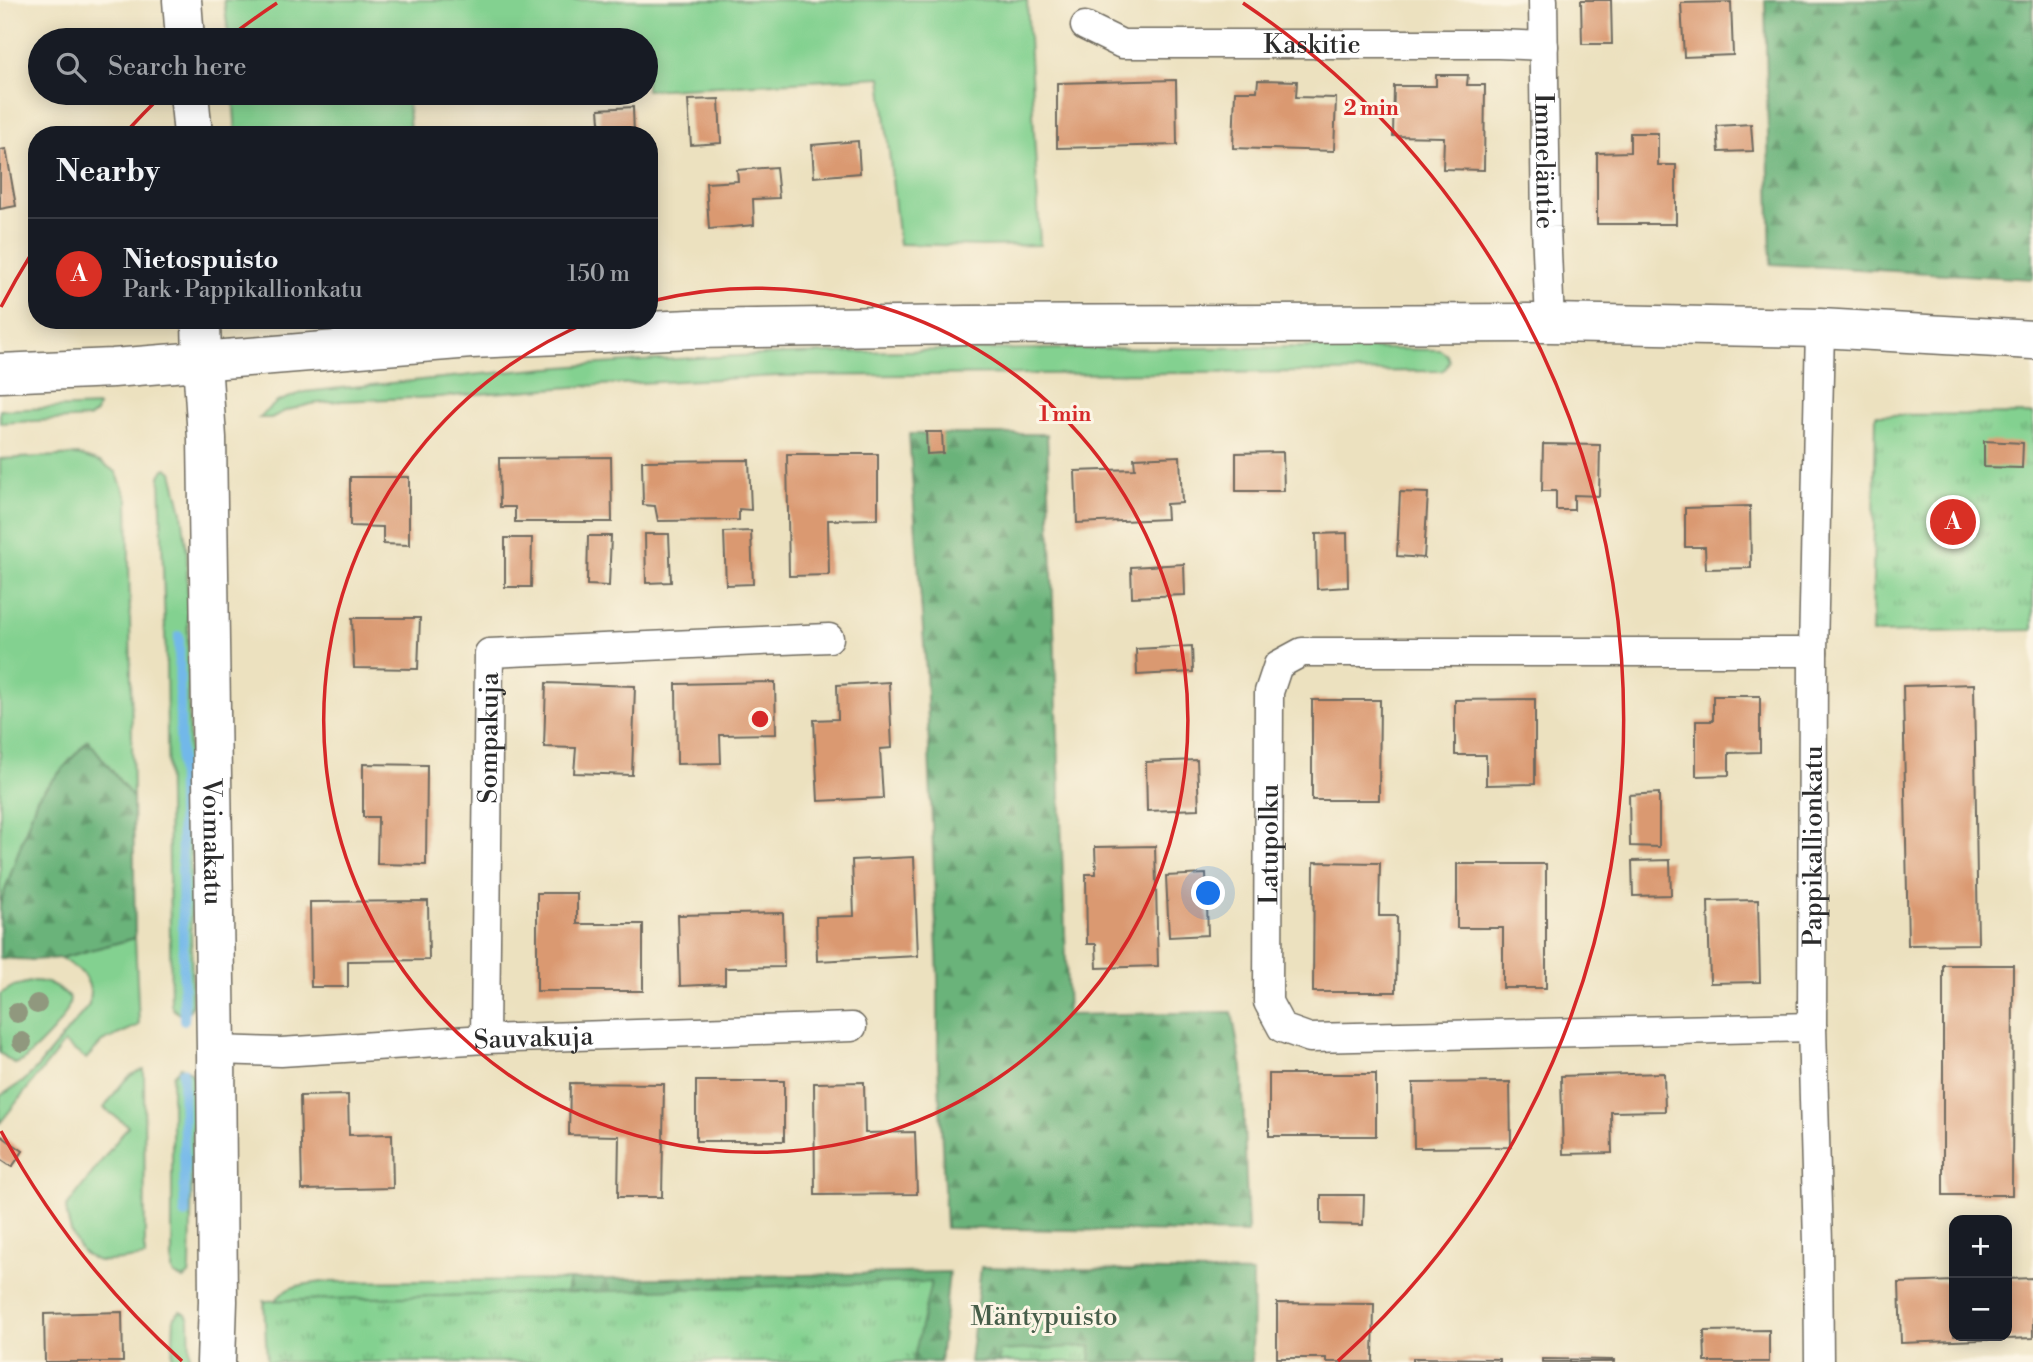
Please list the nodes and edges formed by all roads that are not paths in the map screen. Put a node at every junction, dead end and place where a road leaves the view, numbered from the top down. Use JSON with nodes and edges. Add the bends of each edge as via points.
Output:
{"nodes":[{"id":1,"x":182,"y":0,"type":"edge"},
{"id":2,"x":1543,"y":0,"type":"edge"},
{"id":3,"x":1085,"y":26,"type":"dead end"},
{"id":4,"x":184,"y":28,"type":"edge"},
{"id":5,"x":1544,"y":46,"type":"junction"},
{"id":6,"x":190,"y":105,"type":"edge"},
{"id":7,"x":191,"y":126,"type":"edge"},
{"id":8,"x":1550,"y":323,"type":"junction"},
{"id":9,"x":1820,"y":328,"type":"junction"},
{"id":10,"x":201,"y":329,"type":"edge"},
{"id":11,"x":2033,"y":340,"type":"edge"},
{"id":12,"x":202,"y":361,"type":"junction"},
{"id":13,"x":0,"y":373,"type":"edge"},
{"id":14,"x":829,"y":638,"type":"dead end"},
{"id":15,"x":1813,"y":652,"type":"junction"},
{"id":16,"x":852,"y":1027,"type":"dead end"},
{"id":17,"x":1812,"y":1027,"type":"junction"},
{"id":18,"x":485,"y":1039,"type":"junction"},
{"id":19,"x":216,"y":1049,"type":"junction"},
{"id":20,"x":216,"y":1362,"type":"edge"},
{"id":21,"x":1819,"y":1362,"type":"edge"}],
"edges":[{"from":1,"to":4,"type":"street"},
{"from":2,"to":5,"type":"street","name":"Immeläntie"},
{"from":3,"to":5,"type":"street","name":"Kaskitie","via":[[1122,44]]},
{"from":5,"to":8,"type":"street","name":"Immeläntie"},
{"from":6,"to":7,"type":"street"},
{"from":8,"to":9,"type":"street"},
{"from":8,"to":12,"type":"street","via":[[691,329],[471,339]]},
{"from":9,"to":11,"type":"street"},
{"from":9,"to":15,"type":"street","name":"Pappikallionkatu"},
{"from":10,"to":12,"type":"street","name":"Voimakatu"},
{"from":12,"to":13,"type":"street"},
{"from":12,"to":19,"type":"street","name":"Voimakatu","via":[[208,452]]},
{"from":14,"to":18,"type":"street","name":"Sompakuja","via":[[489,653]]},
{"from":15,"to":17,"type":"street","name":"Pappikallionkatu"},
{"from":15,"to":17,"type":"street","name":"Latupolku","via":[[1302,652],[1278,665],[1269,692],[1269,1002],[1282,1028],[1310,1038]]},
{"from":16,"to":18,"type":"street","name":"Sauvakuja"},
{"from":17,"to":21,"type":"street","name":"Pappikallionkatu"},
{"from":18,"to":19,"type":"street","name":"Sauvakuja","via":[[294,1051]]},
{"from":19,"to":20,"type":"street","name":"Voimakatu"}]}
